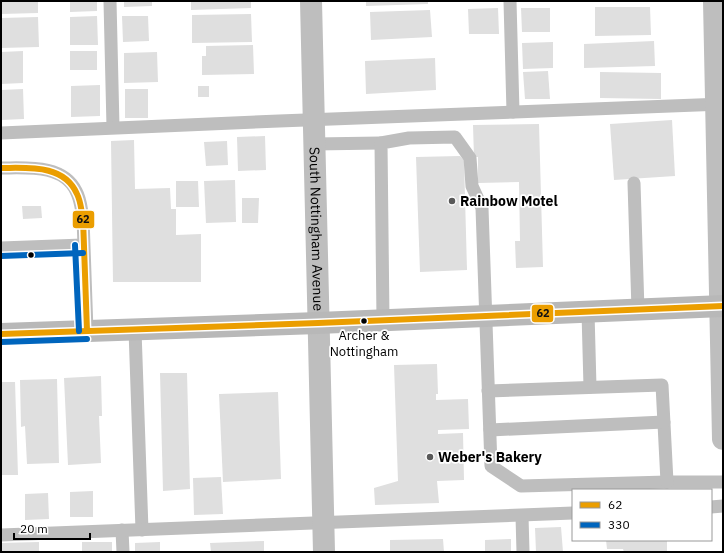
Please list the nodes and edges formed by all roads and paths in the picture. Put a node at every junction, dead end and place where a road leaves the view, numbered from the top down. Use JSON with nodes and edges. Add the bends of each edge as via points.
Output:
{"nodes":[{"id":1,"x":110,"y":1,"type":"edge"},
{"id":2,"x":311,"y":1,"type":"edge"},
{"id":3,"x":510,"y":1,"type":"edge"},
{"id":4,"x":714,"y":1,"type":"edge"},
{"id":5,"x":720,"y":104,"type":"edge"},
{"id":6,"x":512,"y":112,"type":"junction"},
{"id":7,"x":313,"y":120,"type":"junction"},
{"id":8,"x":113,"y":127,"type":"junction"},
{"id":9,"x":1,"y":133,"type":"edge"},
{"id":10,"x":381,"y":143,"type":"junction"},
{"id":11,"x":314,"y":144,"type":"junction"},
{"id":12,"x":720,"y":145,"type":"edge"},
{"id":13,"x":1,"y":168,"type":"edge"},
{"id":14,"x":634,"y":183,"type":"dead end"},
{"id":15,"x":83,"y":245,"type":"junction"},
{"id":16,"x":1,"y":248,"type":"edge"},
{"id":17,"x":721,"y":306,"type":"edge"},
{"id":18,"x":638,"y":310,"type":"junction"},
{"id":19,"x":588,"y":312,"type":"junction"},
{"id":20,"x":485,"y":316,"type":"junction"},
{"id":21,"x":384,"y":320,"type":"junction"},
{"id":22,"x":318,"y":323,"type":"junction"},
{"id":23,"x":135,"y":330,"type":"junction"},
{"id":24,"x":87,"y":331,"type":"junction"},
{"id":25,"x":1,"y":334,"type":"edge"},
{"id":26,"x":590,"y":387,"type":"junction"},
{"id":27,"x":488,"y":391,"type":"junction"},
{"id":28,"x":664,"y":422,"type":"junction"},
{"id":29,"x":490,"y":430,"type":"junction"},
{"id":30,"x":723,"y":439,"type":"edge"},
{"id":31,"x":667,"y":482,"type":"junction"},
{"id":32,"x":723,"y":482,"type":"edge"},
{"id":33,"x":712,"y":506,"type":"edge"},
{"id":34,"x":723,"y":506,"type":"edge"},
{"id":35,"x":572,"y":513,"type":"edge"},
{"id":36,"x":522,"y":516,"type":"junction"},
{"id":37,"x":323,"y":523,"type":"junction"},
{"id":38,"x":122,"y":530,"type":"junction"},
{"id":39,"x":142,"y":530,"type":"junction"},
{"id":40,"x":1,"y":535,"type":"edge"},
{"id":41,"x":122,"y":552,"type":"edge"},
{"id":42,"x":324,"y":552,"type":"edge"},
{"id":43,"x":523,"y":552,"type":"edge"}],
"edges":[{"from":1,"to":8,"type":"lane"},
{"from":2,"to":7,"type":"street","name":"South Nottingham Avenue"},
{"from":3,"to":6,"type":"lane"},
{"from":4,"to":5,"type":"street"},
{"from":5,"to":6,"type":"lane"},
{"from":5,"to":12,"type":"street"},
{"from":6,"to":7,"type":"lane"},
{"from":7,"to":8,"type":"lane"},
{"from":7,"to":11,"type":"street","name":"South Nottingham Avenue"},
{"from":8,"to":9,"type":"lane"},
{"from":10,"to":11,"type":"lane"},
{"from":10,"to":20,"type":"lane","via":[[409,138],[455,136],[470,158],[472,186],[482,208]]},
{"from":10,"to":21,"type":"lane"},
{"from":11,"to":22,"type":"street","name":"South Nottingham Avenue"},
{"from":12,"to":17,"type":"street"},
{"from":13,"to":15,"type":"lane","via":[[34,167],[64,177],[76,190],[80,202]]},
{"from":14,"to":18,"type":"lane"},
{"from":15,"to":16,"type":"lane"},
{"from":15,"to":24,"type":"lane"},
{"from":17,"to":18,"type":"main road"},
{"from":17,"to":30,"type":"street"},
{"from":18,"to":19,"type":"main road"},
{"from":19,"to":20,"type":"main road"},
{"from":19,"to":26,"type":"lane"},
{"from":20,"to":21,"type":"main road"},
{"from":20,"to":27,"type":"lane"},
{"from":21,"to":22,"type":"main road"},
{"from":22,"to":23,"type":"main road"},
{"from":22,"to":37,"type":"street","name":"South Nottingham Avenue"},
{"from":23,"to":24,"type":"main road"},
{"from":23,"to":39,"type":"lane"},
{"from":24,"to":25,"type":"main road"},
{"from":26,"to":27,"type":"lane"},
{"from":26,"to":28,"type":"lane","via":[[662,385]]},
{"from":27,"to":29,"type":"lane"},
{"from":28,"to":29,"type":"lane"},
{"from":28,"to":31,"type":"lane"},
{"from":29,"to":31,"type":"lane","via":[[491,466],[521,486]]},
{"from":31,"to":32,"type":"lane"},
{"from":33,"to":34,"type":"lane"},
{"from":35,"to":36,"type":"lane"},
{"from":36,"to":37,"type":"lane"},
{"from":36,"to":43,"type":"lane"},
{"from":37,"to":39,"type":"lane"},
{"from":37,"to":42,"type":"street","name":"South Nottingham Avenue"},
{"from":38,"to":39,"type":"lane"},
{"from":38,"to":40,"type":"lane"},
{"from":38,"to":41,"type":"lane"}]}
